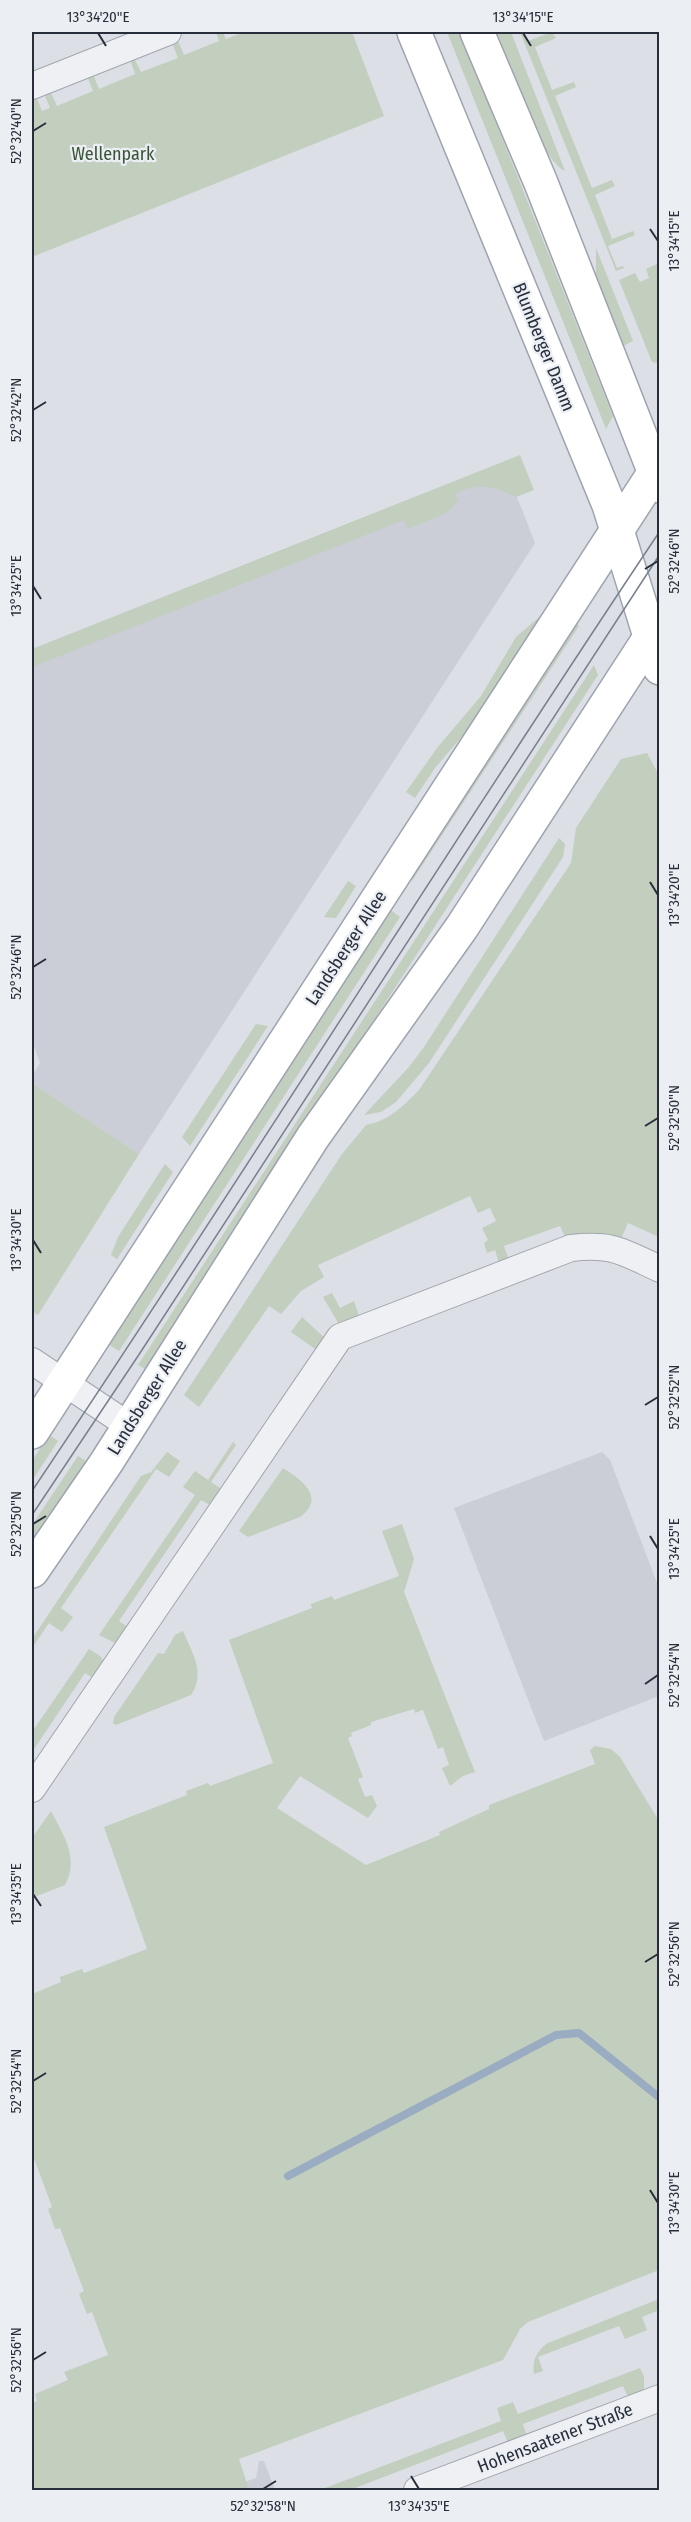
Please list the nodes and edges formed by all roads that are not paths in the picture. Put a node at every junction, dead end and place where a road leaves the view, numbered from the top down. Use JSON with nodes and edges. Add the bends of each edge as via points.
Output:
{"nodes":[{"id":1,"x":168,"y":32,"type":"edge"},
{"id":2,"x":414,"y":32,"type":"edge"},
{"id":3,"x":477,"y":32,"type":"edge"},
{"id":4,"x":32,"y":86,"type":"edge"},
{"id":5,"x":658,"y":474,"type":"edge"},
{"id":6,"x":617,"y":529,"type":"junction"},
{"id":7,"x":655,"y":630,"type":"edge"},
{"id":8,"x":660,"y":668,"type":"edge"},
{"id":9,"x":660,"y":1269,"type":"edge"},
{"id":10,"x":32,"y":1361,"type":"edge"},
{"id":11,"x":64,"y":1383,"type":"junction"},
{"id":12,"x":128,"y":1425,"type":"junction"},
{"id":13,"x":32,"y":1432,"type":"edge"},
{"id":14,"x":32,"y":1571,"type":"edge"},
{"id":15,"x":32,"y":1790,"type":"edge"},
{"id":16,"x":660,"y":2398,"type":"edge"},
{"id":17,"x":417,"y":2490,"type":"edge"}],
"edges":[{"from":1,"to":4,"type":"street"},
{"from":2,"to":6,"type":"main road","name":"Blumberger Damm"},
{"from":3,"to":5,"type":"main road"},
{"from":5,"to":6,"type":"main road","name":"Landsberger Allee"},
{"from":6,"to":7,"type":"main road","name":"Blumberger Damm"},
{"from":6,"to":11,"type":"main road","name":"Landsberger Allee"},
{"from":7,"to":8,"type":"main road","name":"Blumberger Damm"},
{"from":7,"to":12,"type":"main road","name":"Landsberger Allee","via":[[462,927],[314,1137]]},
{"from":9,"to":15,"type":"street","via":[[615,1249],[596,1245],[571,1248],[340,1338]]},
{"from":10,"to":11,"type":"street"},
{"from":11,"to":12,"type":"street"},
{"from":11,"to":13,"type":"main road","name":"Landsberger Allee"},
{"from":12,"to":14,"type":"main road","name":"Landsberger Allee"},
{"from":16,"to":17,"type":"street","name":"Hohensaatener Straße"}]}
